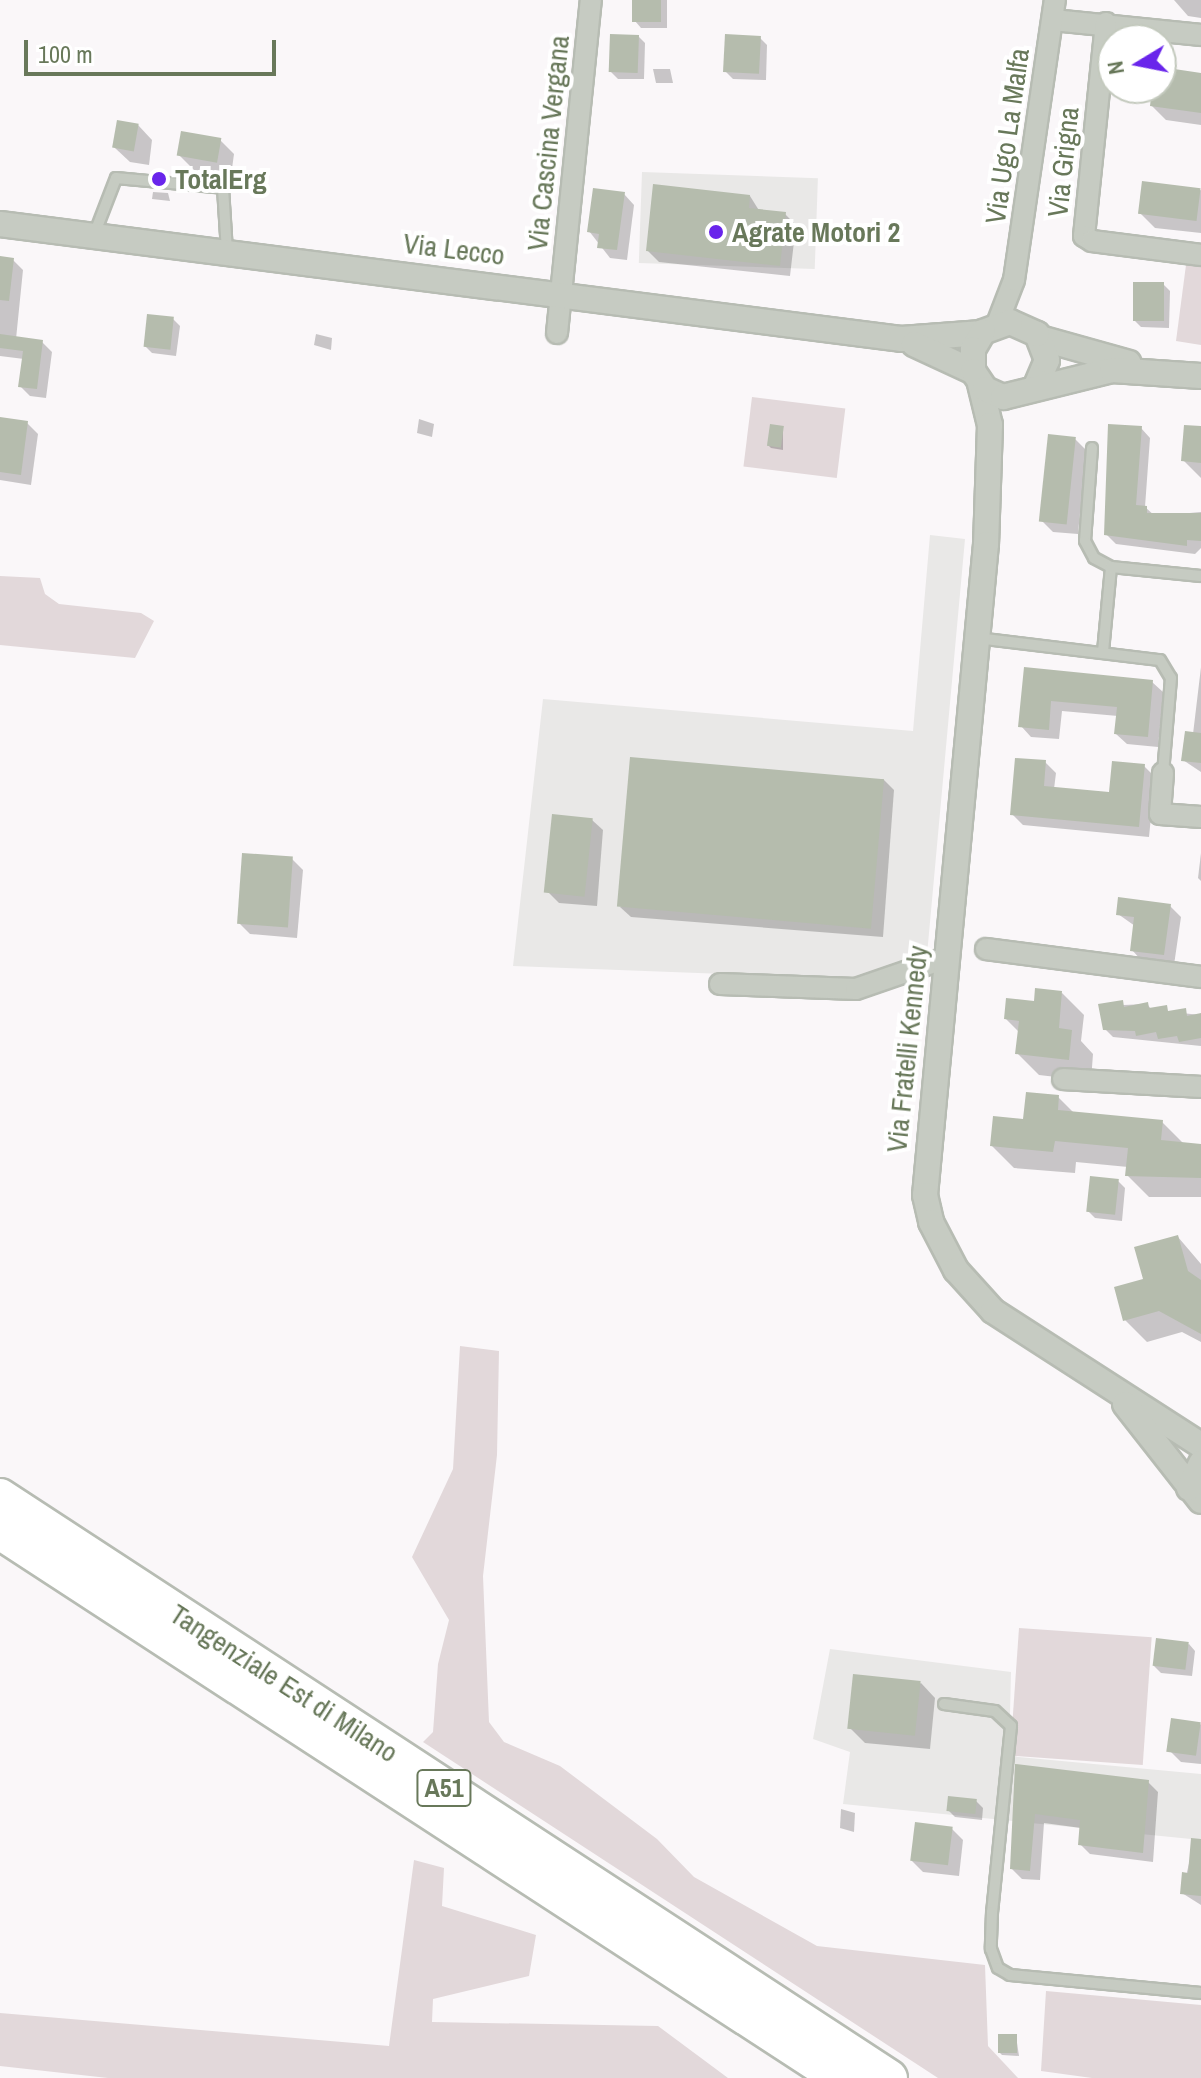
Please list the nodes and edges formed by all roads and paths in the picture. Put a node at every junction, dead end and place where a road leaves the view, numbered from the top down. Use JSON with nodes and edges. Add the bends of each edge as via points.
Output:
{"nodes":[{"id":1,"x":591,"y":0,"type":"edge"},
{"id":2,"x":1054,"y":10,"type":"edge"},
{"id":3,"x":1106,"y":23,"type":"junction"},
{"id":4,"x":1201,"y":35,"type":"edge"},
{"id":5,"x":0,"y":224,"type":"edge"},
{"id":6,"x":94,"y":235,"type":"junction"},
{"id":7,"x":227,"y":252,"type":"junction"},
{"id":8,"x":1201,"y":255,"type":"edge"},
{"id":9,"x":1014,"y":280,"type":"junction"},
{"id":10,"x":561,"y":293,"type":"junction"},
{"id":11,"x":989,"y":329,"type":"junction"},
{"id":12,"x":557,"y":333,"type":"dead end"},
{"id":13,"x":1036,"y":334,"type":"junction"},
{"id":14,"x":901,"y":339,"type":"junction"},
{"id":15,"x":1151,"y":370,"type":"junction"},
{"id":16,"x":1201,"y":376,"type":"edge"},
{"id":17,"x":977,"y":378,"type":"junction"},
{"id":18,"x":1030,"y":390,"type":"junction"},
{"id":19,"x":991,"y":444,"type":"junction"},
{"id":20,"x":1092,"y":448,"type":"dead end"},
{"id":21,"x":1111,"y":567,"type":"junction"},
{"id":22,"x":1201,"y":576,"type":"edge"},
{"id":23,"x":977,"y":638,"type":"junction"},
{"id":24,"x":1103,"y":651,"type":"junction"},
{"id":25,"x":1163,"y":773,"type":"joint"},
{"id":26,"x":1201,"y":817,"type":"edge"},
{"id":27,"x":986,"y":949,"type":"dead end"},
{"id":28,"x":946,"y":958,"type":"junction"},
{"id":29,"x":1201,"y":977,"type":"edge"},
{"id":30,"x":720,"y":984,"type":"dead end"},
{"id":31,"x":1063,"y":1079,"type":"dead end"},
{"id":32,"x":1201,"y":1087,"type":"edge"},
{"id":33,"x":1107,"y":1385,"type":"junction"},
{"id":34,"x":1201,"y":1445,"type":"edge"},
{"id":35,"x":1201,"y":1463,"type":"edge"},
{"id":36,"x":1195,"y":1495,"type":"edge"},
{"id":37,"x":0,"y":1497,"type":"edge"},
{"id":38,"x":0,"y":1531,"type":"edge"},
{"id":39,"x":944,"y":1704,"type":"dead end"},
{"id":40,"x":1201,"y":1993,"type":"edge"},
{"id":41,"x":840,"y":2078,"type":"edge"},
{"id":42,"x":889,"y":2078,"type":"edge"}],
"edges":[{"from":1,"to":10,"type":"street","name":"Via Cascina Vergana"},
{"from":2,"to":3,"type":"street"},
{"from":2,"to":9,"type":"street","name":"Via Ugo La Malfa"},
{"from":3,"to":4,"type":"street"},
{"from":3,"to":8,"type":"street","name":"Via Grigna","via":[[1084,236]]},
{"from":5,"to":6,"type":"street","name":"Via Lecco"},
{"from":6,"to":7,"type":"street","name":"Via Lecco"},
{"from":6,"to":7,"type":"lane","via":[[116,178],[223,188]]},
{"from":7,"to":10,"type":"street","name":"Via Lecco"},
{"from":9,"to":11,"type":"street","name":"Via Ugo La Malfa"},
{"from":9,"to":13,"type":"street","name":"Via Ugo La Malfa"},
{"from":10,"to":12,"type":"street","name":"Via Cascina Vergana"},
{"from":10,"to":14,"type":"street","name":"Via Lecco"},
{"from":11,"to":13,"type":"street","name":"Via Lecco","via":[[1014,322]]},
{"from":11,"to":14,"type":"street","name":"Via Lecco"},
{"from":11,"to":17,"type":"street","via":[[972,353]]},
{"from":13,"to":15,"type":"street","name":"Via Lecco"},
{"from":13,"to":18,"type":"street","via":[[1047,362]]},
{"from":14,"to":17,"type":"street","name":"Via Lecco"},
{"from":15,"to":16,"type":"street","name":"Via Lecco"},
{"from":15,"to":18,"type":"street","name":"Via Lecco","via":[[1100,371]]},
{"from":17,"to":18,"type":"street","name":"Via Lecco","via":[[1000,396]]},
{"from":17,"to":19,"type":"street","name":"Via Fratelli Kennedy"},
{"from":18,"to":19,"type":"street","name":"Via Fratelli Kennedy","via":[[1006,411]]},
{"from":19,"to":23,"type":"street","name":"Via Fratelli Kennedy"},
{"from":20,"to":21,"type":"lane","via":[[1085,541],[1094,558]]},
{"from":21,"to":22,"type":"lane"},
{"from":21,"to":24,"type":"lane"},
{"from":23,"to":24,"type":"lane"},
{"from":23,"to":28,"type":"street","name":"Via Fratelli Kennedy"},
{"from":24,"to":25,"type":"lane","via":[[1147,656],[1167,668]]},
{"from":25,"to":26,"type":"street","via":[[1160,814]]},
{"from":27,"to":29,"type":"street"},
{"from":28,"to":30,"type":"street","via":[[856,989]]},
{"from":28,"to":33,"type":"street","name":"Via Fratelli Kennedy","via":[[924,1165],[931,1222],[956,1270],[983,1301]]},
{"from":31,"to":32,"type":"street"},
{"from":33,"to":34,"type":"street","name":"Via Fratelli Kennedy"},
{"from":33,"to":36,"type":"street","name":"Via Fratelli Kennedy"},
{"from":35,"to":36,"type":"street"},
{"from":37,"to":42,"type":"highway","name":"Tangenziale Est di Milano","number":"A51"},
{"from":38,"to":41,"type":"highway","name":"Tangenziale Est di Milano","number":"A51"},
{"from":39,"to":40,"type":"lane","via":[[995,1711],[1011,1726],[992,1912],[991,1949],[998,1968],[1010,1975]]}]}
